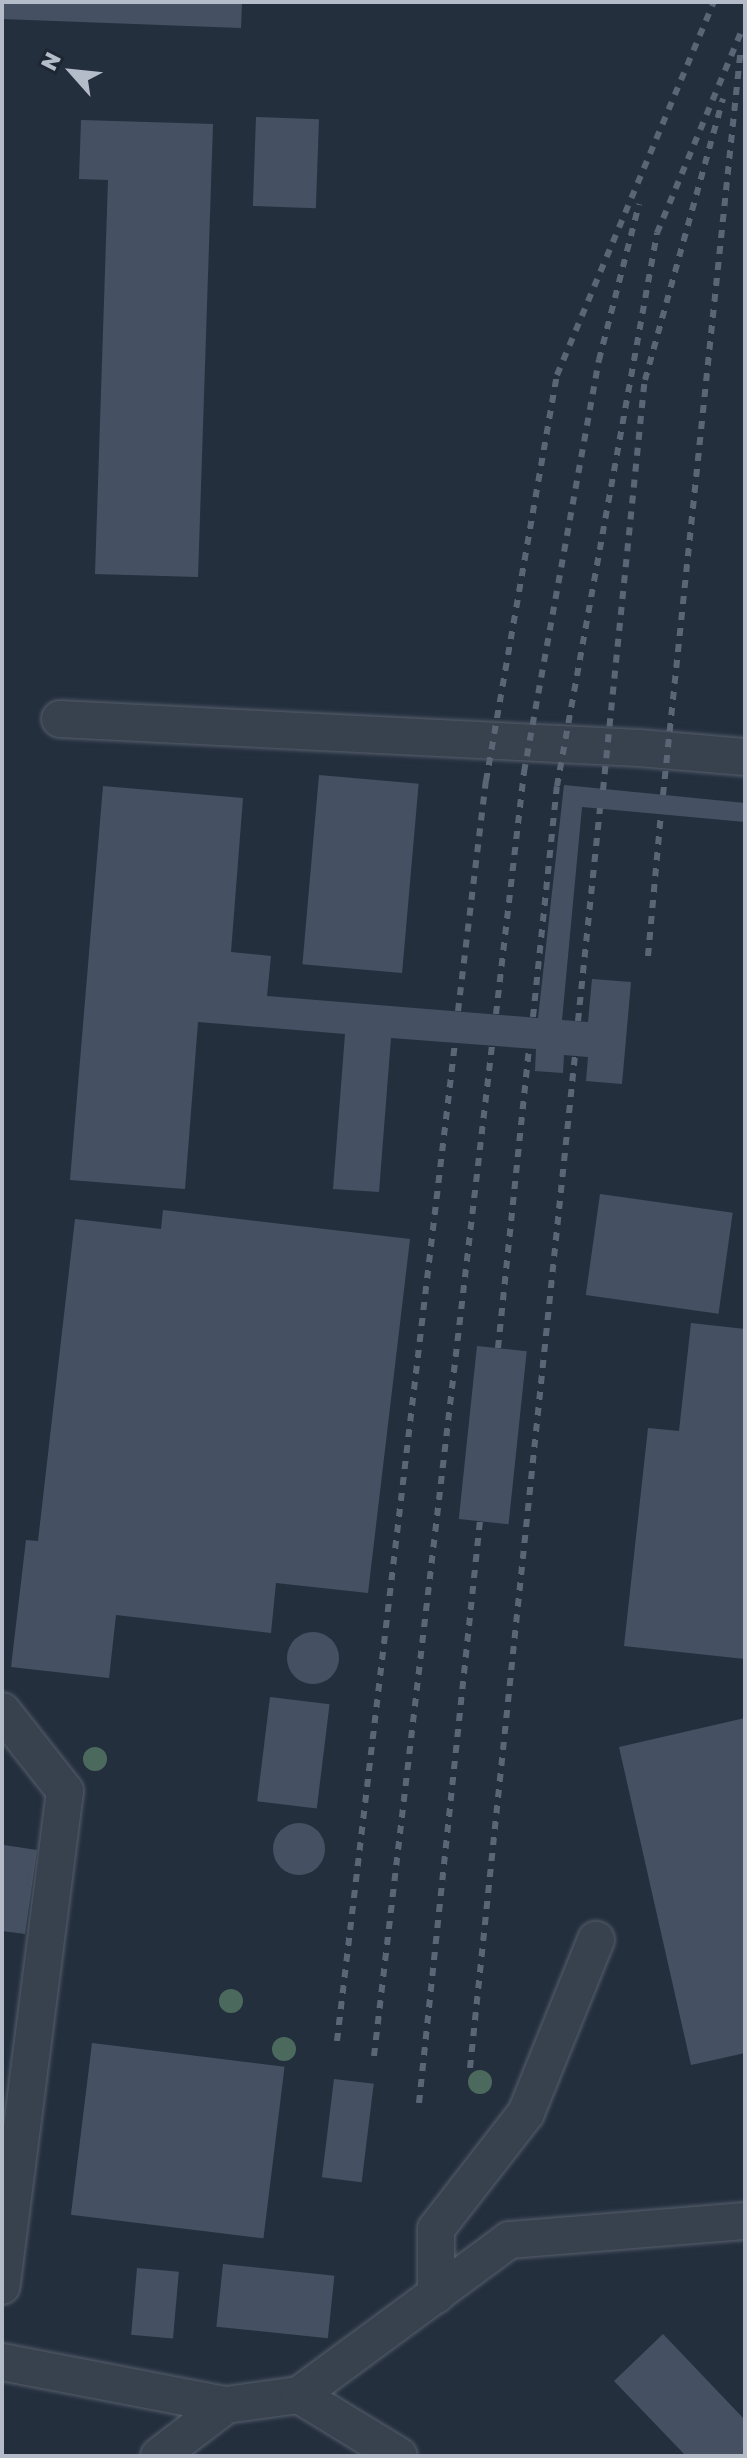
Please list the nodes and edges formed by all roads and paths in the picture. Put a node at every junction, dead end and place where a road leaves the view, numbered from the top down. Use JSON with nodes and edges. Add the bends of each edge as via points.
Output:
{"nodes":[{"id":1,"x":60,"y":719,"type":"dead end"},
{"id":2,"x":745,"y":757,"type":"edge"},
{"id":3,"x":2,"y":1711,"type":"edge"},
{"id":4,"x":596,"y":1940,"type":"dead end"},
{"id":5,"x":745,"y":2221,"type":"edge"},
{"id":6,"x":2,"y":2286,"type":"edge"},
{"id":7,"x":436,"y":2295,"type":"junction"},
{"id":8,"x":2,"y":2362,"type":"edge"},
{"id":9,"x":299,"y":2395,"type":"junction"},
{"id":10,"x":226,"y":2405,"type":"junction"},
{"id":11,"x":159,"y":2456,"type":"edge"},
{"id":12,"x":399,"y":2456,"type":"edge"}],
"edges":[{"from":1,"to":2,"type":"street"},
{"from":3,"to":6,"type":"street","via":[[65,1791]]},
{"from":4,"to":7,"type":"street","via":[[526,2113],[436,2229]]},
{"from":5,"to":7,"type":"street","via":[[509,2240]]},
{"from":7,"to":9,"type":"street"},
{"from":8,"to":10,"type":"street"},
{"from":9,"to":10,"type":"street"},
{"from":9,"to":12,"type":"street"},
{"from":10,"to":11,"type":"street"}]}
